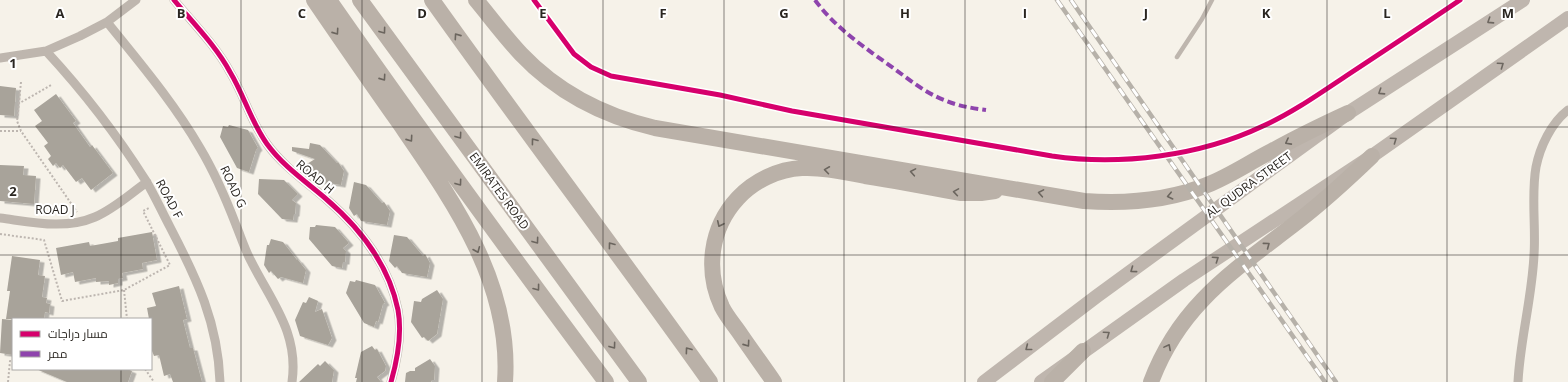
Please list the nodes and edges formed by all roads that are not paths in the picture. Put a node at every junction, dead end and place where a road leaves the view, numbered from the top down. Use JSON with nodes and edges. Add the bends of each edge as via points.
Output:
{"nodes":[{"id":1,"x":136,"y":0,"type":"edge"},
{"id":2,"x":174,"y":0,"type":"edge"},
{"id":3,"x":314,"y":0,"type":"edge"},
{"id":4,"x":329,"y":0,"type":"edge"},
{"id":5,"x":360,"y":0,"type":"edge"},
{"id":6,"x":432,"y":0,"type":"edge"},
{"id":7,"x":476,"y":0,"type":"edge"},
{"id":8,"x":1212,"y":0,"type":"edge"},
{"id":9,"x":1523,"y":0,"type":"edge"},
{"id":10,"x":1568,"y":18,"type":"edge"},
{"id":11,"x":107,"y":22,"type":"junction"},
{"id":12,"x":46,"y":51,"type":"junction"},
{"id":13,"x":1177,"y":57,"type":"dead end"},
{"id":14,"x":0,"y":58,"type":"edge"},
{"id":15,"x":1568,"y":110,"type":"edge"},
{"id":16,"x":1348,"y":113,"type":"junction"},
{"id":17,"x":1372,"y":156,"type":"junction"},
{"id":18,"x":147,"y":182,"type":"junction"},
{"id":19,"x":1008,"y":188,"type":"junction"},
{"id":20,"x":0,"y":218,"type":"edge"},
{"id":21,"x":1083,"y":351,"type":"junction"},
{"id":22,"x":220,"y":382,"type":"edge"},
{"id":23,"x":292,"y":382,"type":"edge"},
{"id":24,"x":391,"y":382,"type":"edge"},
{"id":25,"x":505,"y":382,"type":"edge"},
{"id":26,"x":606,"y":382,"type":"edge"},
{"id":27,"x":639,"y":382,"type":"edge"},
{"id":28,"x":710,"y":382,"type":"edge"},
{"id":29,"x":774,"y":382,"type":"edge"},
{"id":30,"x":984,"y":382,"type":"edge"},
{"id":31,"x":1041,"y":382,"type":"edge"},
{"id":32,"x":1052,"y":382,"type":"edge"},
{"id":33,"x":1151,"y":382,"type":"edge"},
{"id":34,"x":1518,"y":382,"type":"edge"}],
"edges":[{"from":1,"to":11,"type":"street"},
{"from":2,"to":24,"type":"street","name":"ROAD H","via":[[230,70],[267,144],[283,163],[349,221],[371,249],[390,280],[398,311],[398,343]]},
{"from":3,"to":25,"type":"highway","one_way":true,"via":[[437,178],[473,240],[496,298],[506,354]]},
{"from":4,"to":26,"type":"highway","one_way":true,"via":[[481,214]]},
{"from":5,"to":27,"type":"highway","name":"EMIRATES ROAD","one_way":true},
{"from":28,"to":6,"type":"highway","one_way":true},
{"from":19,"to":7,"type":"highway","one_way":true,"via":[[655,128],[612,116],[572,96],[537,69]]},
{"from":8,"to":13,"type":"lane"},
{"from":9,"to":16,"type":"main road","name":"AL QUDRA STREET","one_way":true},
{"from":17,"to":10,"type":"main road","one_way":true},
{"from":11,"to":12,"type":"street"},
{"from":11,"to":23,"type":"street","name":"ROAD G","via":[[176,110],[222,189],[250,260],[281,315],[288,333],[293,352]]},
{"from":12,"to":14,"type":"street"},
{"from":12,"to":18,"type":"street","name":"ROAD F","via":[[105,122]]},
{"from":15,"to":34,"type":"street","via":[[1557,121],[1544,142],[1536,168],[1532,279]]},
{"from":16,"to":19,"type":"highway","one_way":true,"via":[[1295,138],[1222,178],[1172,196],[1137,202],[1102,202]]},
{"from":16,"to":30,"type":"main road","name":"AL QUDRA STREET","one_way":true,"via":[[1097,296]]},
{"from":21,"to":17,"type":"main road","one_way":true,"via":[[1184,280]]},
{"from":33,"to":17,"type":"highway","one_way":true,"via":[[1170,342],[1207,294],[1230,273],[1316,207]]},
{"from":18,"to":20,"type":"street","name":"ROAD J","via":[[107,211],[72,224],[53,225]]},
{"from":18,"to":22,"type":"street","name":"ROAD F","via":[[188,260],[202,293],[214,330]]},
{"from":19,"to":29,"type":"highway","one_way":true,"via":[[981,193],[960,192],[833,170],[801,168],[770,175],[743,192],[732,204],[717,231],[713,247],[713,278],[723,309]]},
{"from":21,"to":31,"type":"main road"},
{"from":21,"to":32,"type":"highway"}]}
